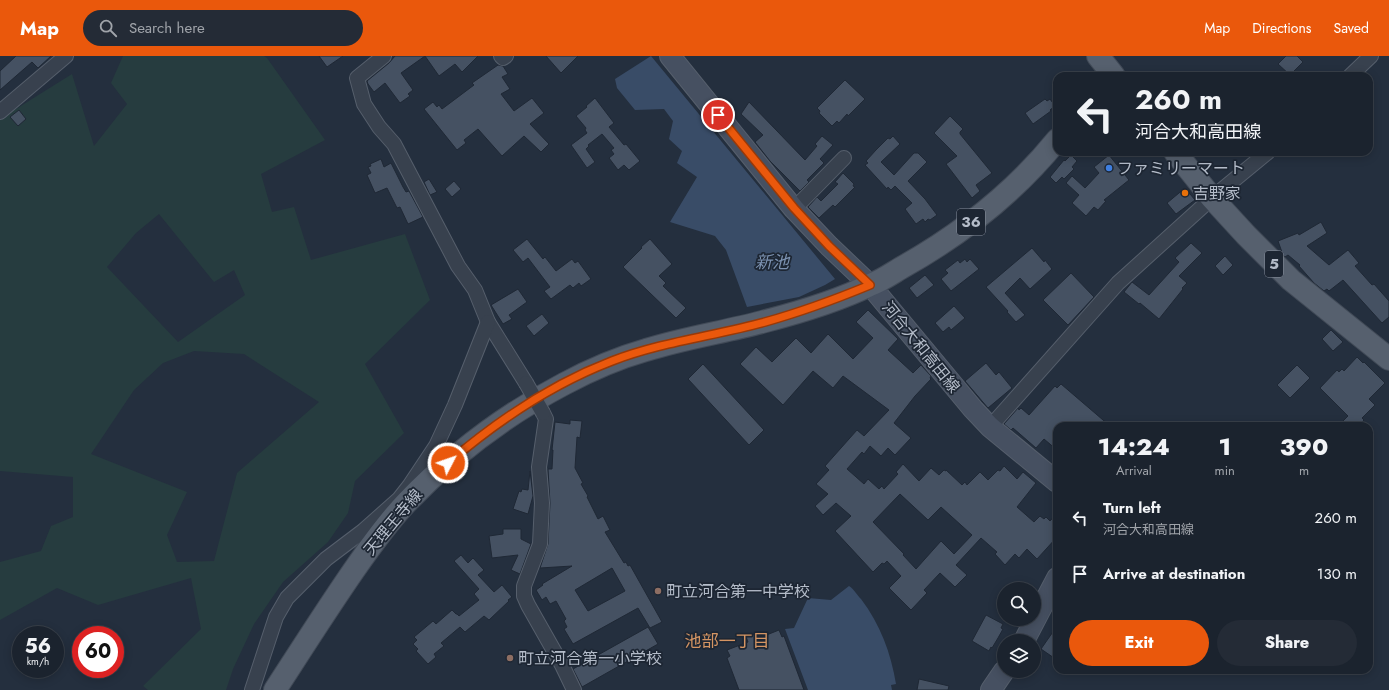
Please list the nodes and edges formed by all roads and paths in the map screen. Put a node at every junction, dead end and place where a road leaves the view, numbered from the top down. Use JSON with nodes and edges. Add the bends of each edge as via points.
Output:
{"nodes":[{"id":1,"x":384,"y":56,"type":"edge"},
{"id":2,"x":501,"y":56,"type":"edge"},
{"id":3,"x":506,"y":56,"type":"edge"},
{"id":4,"x":670,"y":56,"type":"edge"},
{"id":5,"x":1371,"y":56,"type":"edge"},
{"id":6,"x":63,"y":57,"type":"edge"},
{"id":7,"x":1354,"y":72,"type":"edge"},
{"id":8,"x":0,"y":112,"type":"edge"},
{"id":9,"x":1053,"y":145,"type":"edge"},
{"id":10,"x":1178,"y":156,"type":"edge"},
{"id":11,"x":1263,"y":156,"type":"edge"},
{"id":12,"x":844,"y":158,"type":"dead end"},
{"id":13,"x":1212,"y":198,"type":"junction"},
{"id":14,"x":794,"y":208,"type":"junction"},
{"id":15,"x":870,"y":285,"type":"junction"},
{"id":16,"x":488,"y":322,"type":"junction"},
{"id":17,"x":1389,"y":359,"type":"edge"},
{"id":18,"x":990,"y":427,"type":"junction"},
{"id":19,"x":1053,"y":479,"type":"edge"},
{"id":20,"x":1053,"y":586,"type":"edge"},
{"id":21,"x":1028,"y":634,"type":"edge"},
{"id":22,"x":999,"y":678,"type":"edge"},
{"id":23,"x":252,"y":690,"type":"edge"},
{"id":24,"x":275,"y":690,"type":"edge"},
{"id":25,"x":574,"y":690,"type":"edge"},
{"id":26,"x":991,"y":690,"type":"edge"}],
"edges":[{"from":1,"to":16,"type":"street","via":[[357,78],[364,104],[394,144],[458,266],[475,290]]},
{"from":2,"to":3,"type":"street"},
{"from":4,"to":14,"type":"main road","name":"河合大和高田線"},
{"from":5,"to":7,"type":"street"},
{"from":6,"to":8,"type":"street"},
{"from":9,"to":15,"type":"main road","name":"天理王寺線","number":"36","via":[[1027,174],[961,230],[930,252]]},
{"from":10,"to":13,"type":"main road","number":"5"},
{"from":11,"to":13,"type":"street"},
{"from":12,"to":14,"type":"street"},
{"from":13,"to":17,"type":"main road","number":"5","via":[[1291,280]]},
{"from":13,"to":18,"type":"street","via":[[1118,283]]},
{"from":14,"to":15,"type":"main road","name":"河合大和高田線"},
{"from":15,"to":18,"type":"main road","name":"河合大和高田線","via":[[973,410]]},
{"from":15,"to":24,"type":"main road","name":"天理王寺線","number":"36","via":[[764,322],[648,349],[612,361],[565,383],[516,411],[476,439],[405,504],[344,584]]},
{"from":16,"to":23,"type":"street","via":[[436,446],[399,499],[326,559],[287,598],[276,618]]},
{"from":16,"to":25,"type":"street","bridge":true,"via":[[546,419],[539,467],[542,503],[540,544],[524,586],[524,596]]},
{"from":18,"to":19,"type":"main road","name":"河合大和高田線"},
{"from":20,"to":21,"type":"main road"},
{"from":22,"to":26,"type":"main road"}]}
